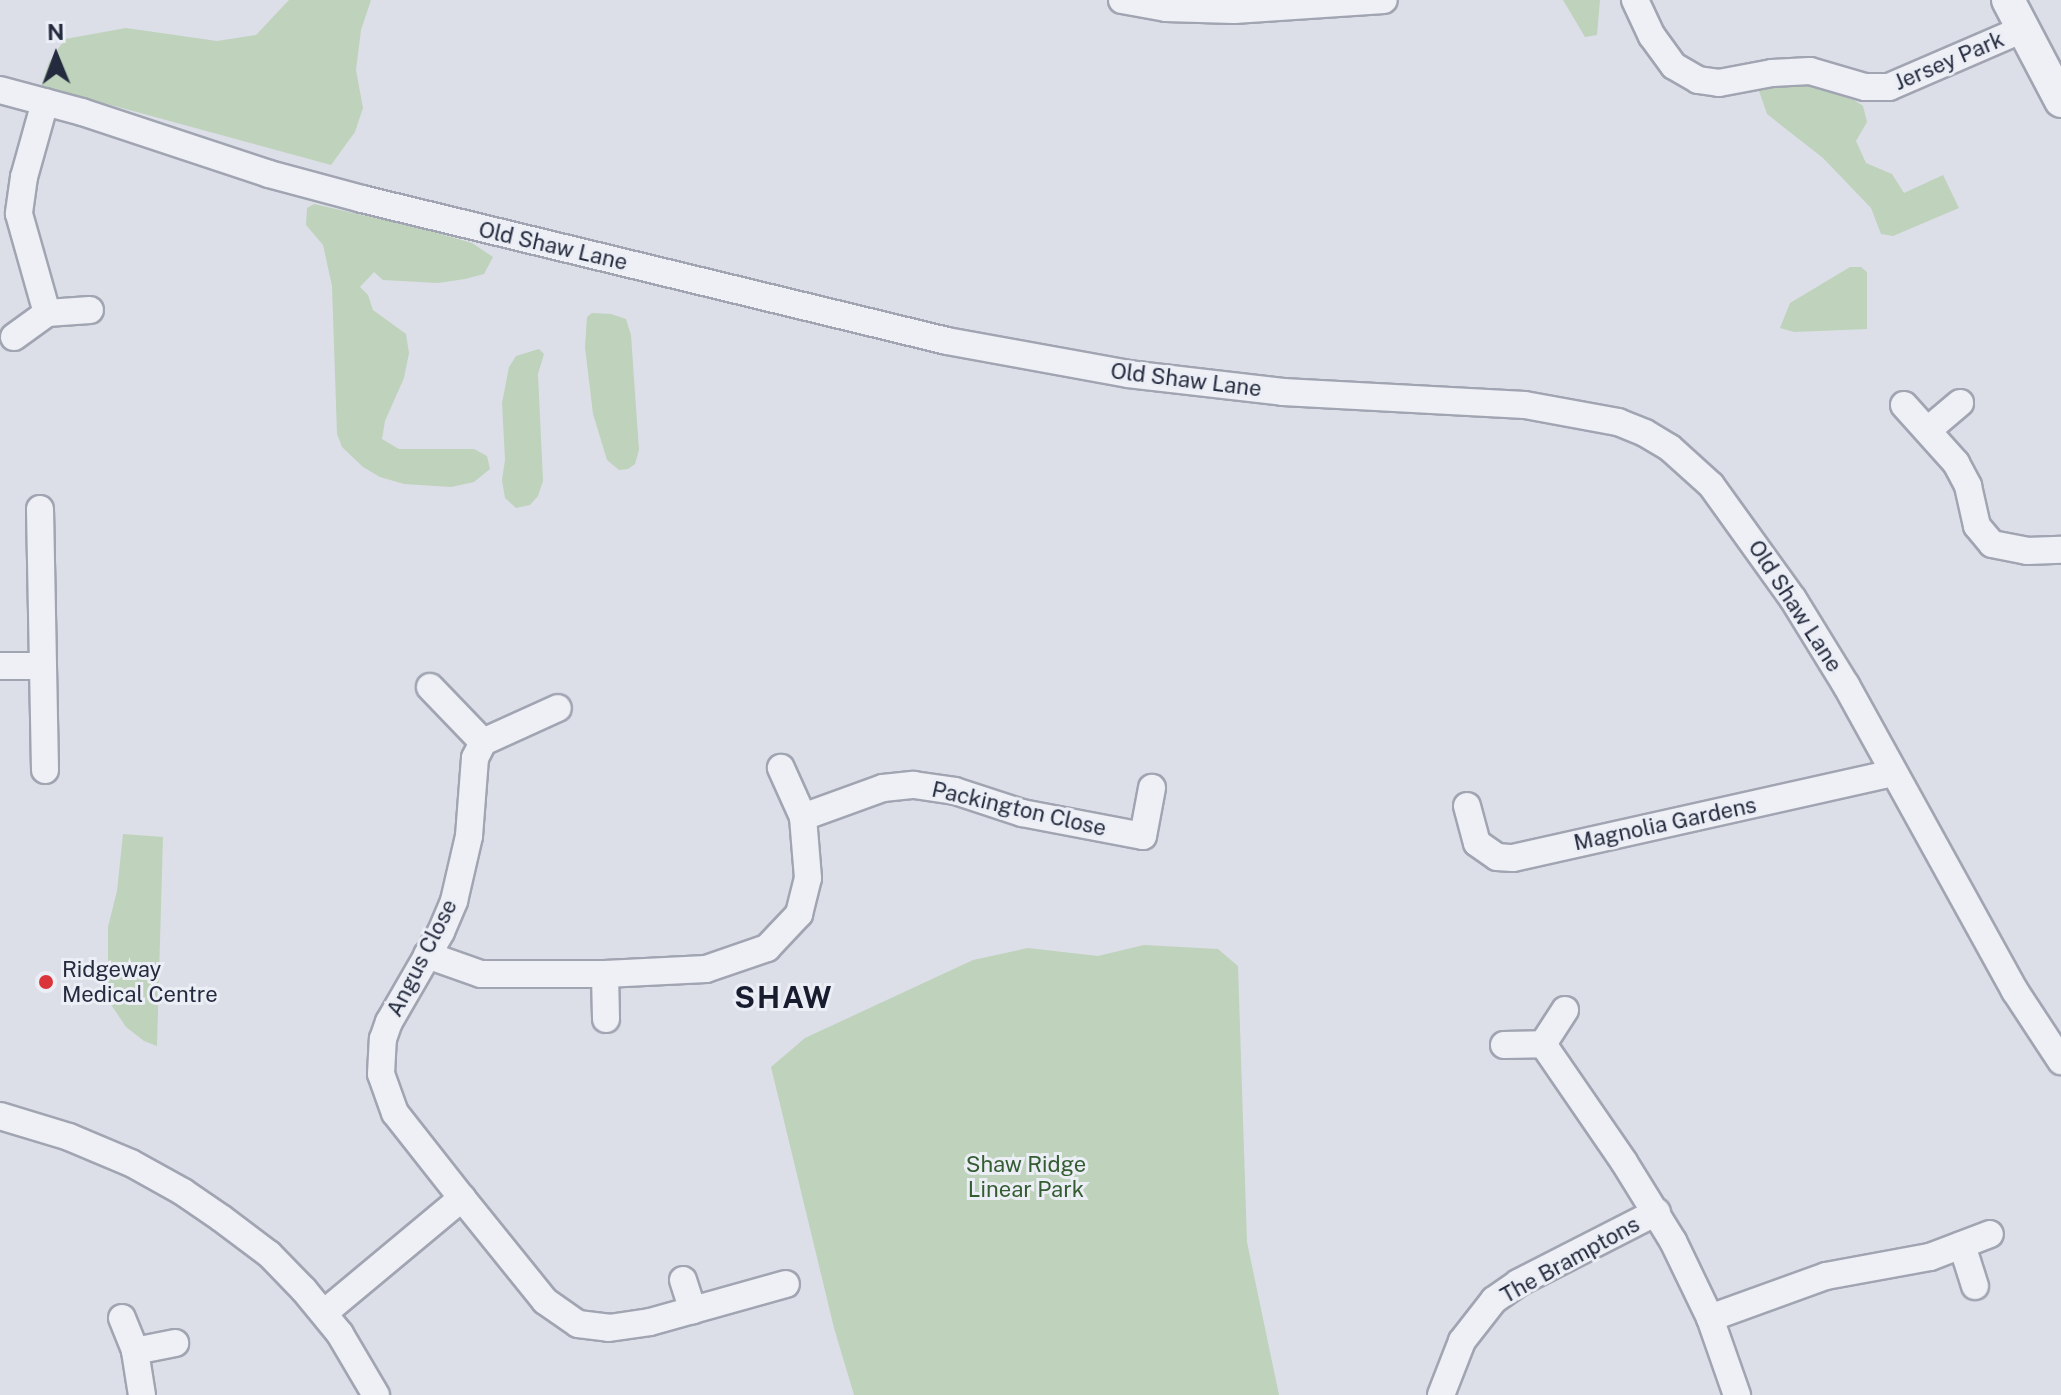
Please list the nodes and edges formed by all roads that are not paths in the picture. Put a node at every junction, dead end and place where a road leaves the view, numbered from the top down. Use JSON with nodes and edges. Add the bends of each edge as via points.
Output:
{"nodes":[{"id":1,"x":1122,"y":0,"type":"edge"},
{"id":2,"x":1384,"y":0,"type":"edge"},
{"id":3,"x":1635,"y":0,"type":"edge"},
{"id":4,"x":2008,"y":0,"type":"edge"},
{"id":5,"x":2021,"y":30,"type":"junction"},
{"id":6,"x":0,"y":90,"type":"edge"},
{"id":7,"x":2061,"y":101,"type":"edge"},
{"id":8,"x":45,"y":102,"type":"junction"},
{"id":9,"x":90,"y":310,"type":"dead end"},
{"id":10,"x":47,"y":313,"type":"junction"},
{"id":11,"x":14,"y":337,"type":"dead end"},
{"id":12,"x":1960,"y":403,"type":"dead end"},
{"id":13,"x":1904,"y":405,"type":"dead end"},
{"id":14,"x":1928,"y":430,"type":"junction"},
{"id":15,"x":40,"y":509,"type":"dead end"},
{"id":16,"x":2061,"y":550,"type":"edge"},
{"id":17,"x":0,"y":666,"type":"edge"},
{"id":18,"x":43,"y":666,"type":"junction"},
{"id":19,"x":430,"y":687,"type":"dead end"},
{"id":20,"x":558,"y":708,"type":"dead end"},
{"id":21,"x":483,"y":742,"type":"junction"},
{"id":22,"x":781,"y":768,"type":"dead end"},
{"id":23,"x":45,"y":770,"type":"dead end"},
{"id":24,"x":1894,"y":773,"type":"junction"},
{"id":25,"x":1152,"y":788,"type":"dead end"},
{"id":26,"x":1467,"y":806,"type":"dead end"},
{"id":27,"x":803,"y":817,"type":"junction"},
{"id":28,"x":427,"y":955,"type":"junction"},
{"id":29,"x":605,"y":974,"type":"junction"},
{"id":30,"x":1565,"y":1010,"type":"dead end"},
{"id":31,"x":606,"y":1019,"type":"dead end"},
{"id":32,"x":1543,"y":1044,"type":"junction"},
{"id":33,"x":1504,"y":1045,"type":"dead end"},
{"id":34,"x":2061,"y":1061,"type":"edge"},
{"id":35,"x":0,"y":1116,"type":"edge"},
{"id":36,"x":462,"y":1198,"type":"junction"},
{"id":37,"x":1657,"y":1212,"type":"junction"},
{"id":38,"x":1990,"y":1234,"type":"dead end"},
{"id":39,"x":1962,"y":1245,"type":"junction"},
{"id":40,"x":683,"y":1280,"type":"dead end"},
{"id":41,"x":786,"y":1284,"type":"dead end"},
{"id":42,"x":1975,"y":1286,"type":"dead end"},
{"id":43,"x":693,"y":1310,"type":"junction"},
{"id":44,"x":324,"y":1313,"type":"junction"},
{"id":45,"x":122,"y":1318,"type":"dead end"},
{"id":46,"x":1710,"y":1318,"type":"junction"},
{"id":47,"x":175,"y":1343,"type":"dead end"},
{"id":48,"x":135,"y":1351,"type":"junction"},
{"id":49,"x":142,"y":1395,"type":"edge"},
{"id":50,"x":376,"y":1395,"type":"edge"},
{"id":51,"x":1441,"y":1395,"type":"edge"},
{"id":52,"x":1737,"y":1395,"type":"edge"}],
"edges":[{"from":1,"to":2,"type":"street","via":[[1166,8],[1234,10]]},
{"from":3,"to":5,"type":"street","name":"Jersey Park","via":[[1674,66],[1698,80],[1719,83],[1810,71],[1865,87],[1889,87]]},
{"from":4,"to":5,"type":"street"},
{"from":5,"to":7,"type":"street"},
{"from":6,"to":8,"type":"street","name":"Old Shaw Lane"},
{"from":8,"to":10,"type":"street","via":[[19,214]]},
{"from":8,"to":24,"type":"street","name":"Old Shaw Lane","via":[[362,199],[960,344],[1128,374],[1320,395],[1493,401],[1618,422],[1670,448],[1711,485],[1739,520],[1831,661]]},
{"from":9,"to":10,"type":"street"},
{"from":10,"to":11,"type":"street"},
{"from":12,"to":14,"type":"street"},
{"from":13,"to":14,"type":"street"},
{"from":14,"to":16,"type":"street","via":[[1963,475],[1977,526],[1992,544]]},
{"from":15,"to":18,"type":"street"},
{"from":17,"to":18,"type":"street"},
{"from":18,"to":23,"type":"street"},
{"from":19,"to":21,"type":"street"},
{"from":20,"to":21,"type":"street"},
{"from":21,"to":28,"type":"street","name":"Angus Close","via":[[475,758],[460,881]]},
{"from":22,"to":27,"type":"street"},
{"from":24,"to":26,"type":"street","name":"Magnolia Gardens","via":[[1513,858],[1497,857],[1477,843]]},
{"from":24,"to":34,"type":"street","name":"Old Shaw Lane","via":[[2015,991]]},
{"from":25,"to":27,"type":"street","name":"Packington Close","via":[[1143,836],[914,785],[883,788]]},
{"from":27,"to":29,"type":"street","via":[[809,860],[806,897],[790,927],[767,948],[706,969]]},
{"from":28,"to":29,"type":"street","via":[[481,974]]},
{"from":28,"to":36,"type":"street","name":"Angus Close","via":[[389,1022],[379,1059],[381,1074],[395,1113]]},
{"from":29,"to":31,"type":"street"},
{"from":30,"to":32,"type":"street"},
{"from":32,"to":33,"type":"street"},
{"from":32,"to":37,"type":"street","name":"The Bramptons"},
{"from":35,"to":44,"type":"street","via":[[97,1148],[183,1192],[269,1254]]},
{"from":36,"to":43,"type":"street","name":"Angus Close","via":[[545,1301],[570,1321],[609,1328]]},
{"from":36,"to":44,"type":"street"},
{"from":37,"to":46,"type":"street","name":"The Bramptons"},
{"from":37,"to":51,"type":"street","name":"The Bramptons","via":[[1494,1300],[1462,1341]]},
{"from":38,"to":39,"type":"street"},
{"from":39,"to":42,"type":"street"},
{"from":39,"to":46,"type":"street","via":[[1902,1263],[1826,1276]]},
{"from":40,"to":43,"type":"street"},
{"from":41,"to":43,"type":"street","name":"Angus Close"},
{"from":44,"to":50,"type":"street"},
{"from":45,"to":48,"type":"street"},
{"from":46,"to":52,"type":"street","name":"The Bramptons"},
{"from":47,"to":48,"type":"street"},
{"from":48,"to":49,"type":"street"}]}
